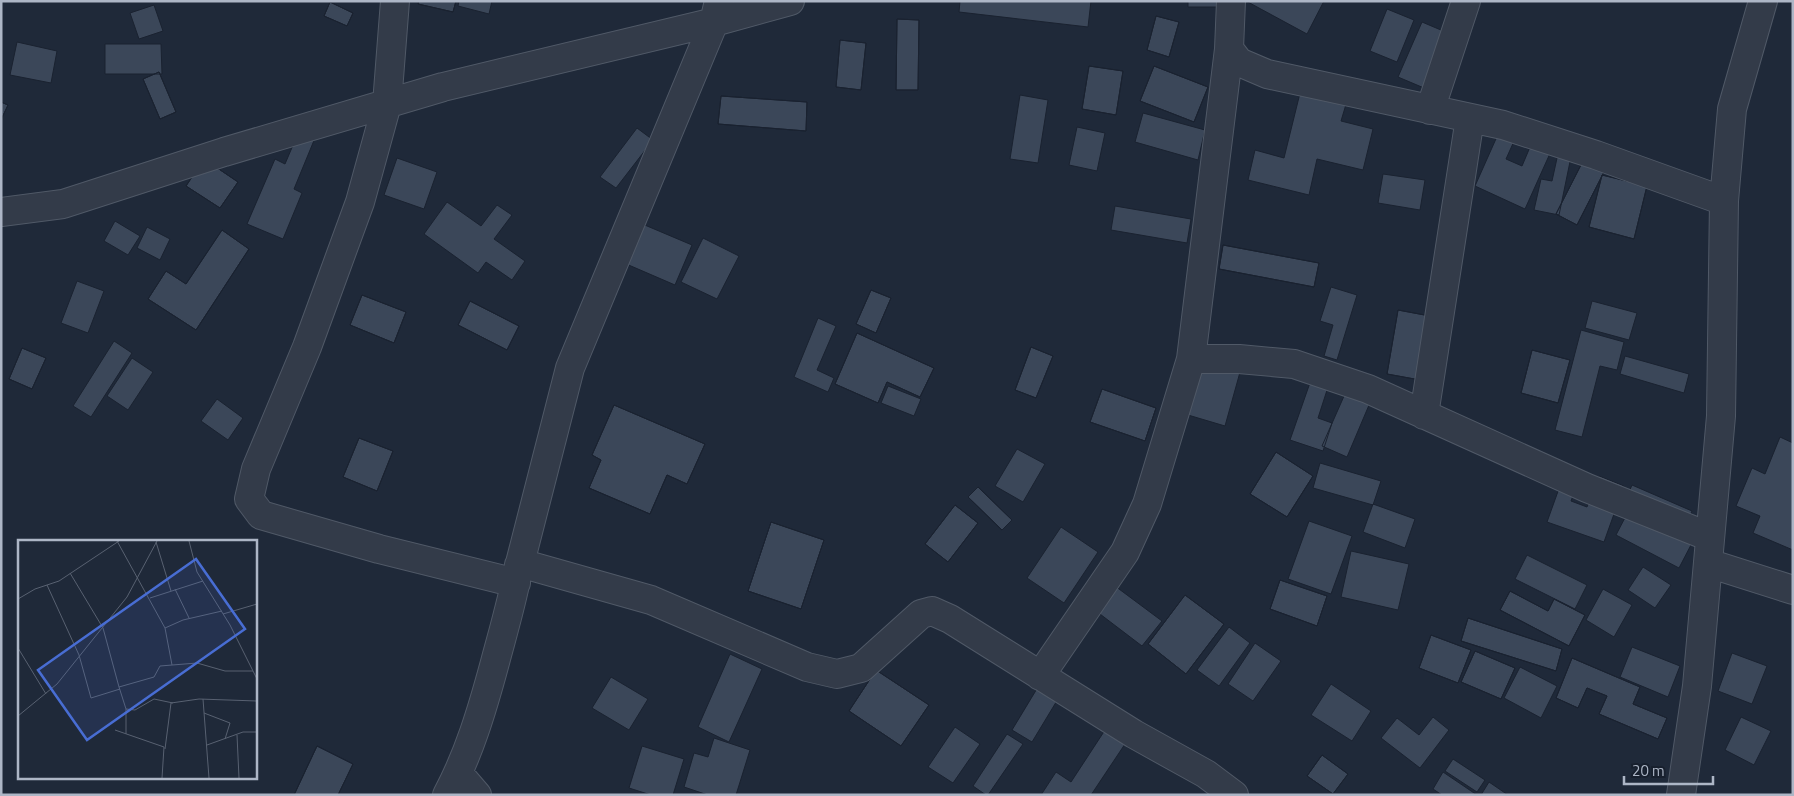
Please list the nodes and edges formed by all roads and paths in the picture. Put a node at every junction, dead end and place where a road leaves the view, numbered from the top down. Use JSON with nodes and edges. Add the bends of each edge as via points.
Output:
{"nodes":[{"id":1,"x":395,"y":1,"type":"edge"},
{"id":2,"x":790,"y":1,"type":"edge"},
{"id":3,"x":1231,"y":1,"type":"edge"},
{"id":4,"x":1466,"y":1,"type":"edge"},
{"id":5,"x":1763,"y":1,"type":"edge"},
{"id":6,"x":716,"y":12,"type":"edge"},
{"id":7,"x":1229,"y":49,"type":"junction"},
{"id":8,"x":387,"y":104,"type":"junction"},
{"id":9,"x":1430,"y":110,"type":"junction"},
{"id":10,"x":1470,"y":118,"type":"junction"},
{"id":11,"x":1724,"y":201,"type":"junction"},
{"id":12,"x":1,"y":212,"type":"edge"},
{"id":13,"x":1191,"y":359,"type":"junction"},
{"id":14,"x":1424,"y":415,"type":"junction"},
{"id":15,"x":1709,"y":550,"type":"junction"},
{"id":16,"x":518,"y":573,"type":"junction"},
{"id":17,"x":1793,"y":590,"type":"edge"},
{"id":18,"x":1040,"y":676,"type":"junction"},
{"id":19,"x":453,"y":784,"type":"edge"},
{"id":20,"x":476,"y":795,"type":"edge"},
{"id":21,"x":1234,"y":795,"type":"edge"},
{"id":22,"x":1681,"y":795,"type":"edge"}],
"edges":[{"from":1,"to":8,"type":"street"},
{"from":2,"to":6,"type":"street"},
{"from":3,"to":7,"type":"street"},
{"from":4,"to":9,"type":"street"},
{"from":5,"to":11,"type":"street","via":[[1732,109]]},
{"from":6,"to":8,"type":"street"},
{"from":6,"to":16,"type":"street","via":[[570,368]]},
{"from":7,"to":9,"type":"street","via":[[1239,62],[1266,74]]},
{"from":7,"to":13,"type":"street"},
{"from":8,"to":12,"type":"street","via":[[63,204]]},
{"from":8,"to":16,"type":"street","via":[[360,202],[307,347],[256,469],[250,499],[261,515],[379,549]]},
{"from":9,"to":10,"type":"street"},
{"from":10,"to":11,"type":"street","via":[[1503,125],[1596,155]]},
{"from":10,"to":14,"type":"street"},
{"from":11,"to":15,"type":"street","via":[[1721,416]]},
{"from":13,"to":14,"type":"street","via":[[1294,364],[1368,389]]},
{"from":13,"to":18,"type":"street","via":[[1147,504],[1125,552]]},
{"from":14,"to":15,"type":"street","via":[[1587,488]]},
{"from":15,"to":17,"type":"street"},
{"from":15,"to":22,"type":"street","via":[[1697,686]]},
{"from":16,"to":18,"type":"street","via":[[651,600],[807,667],[837,674],[861,668],[921,614],[932,611]]},
{"from":16,"to":19,"type":"street","via":[[482,710]]},
{"from":18,"to":21,"type":"street","via":[[1206,774]]},
{"from":19,"to":20,"type":"street"}]}
